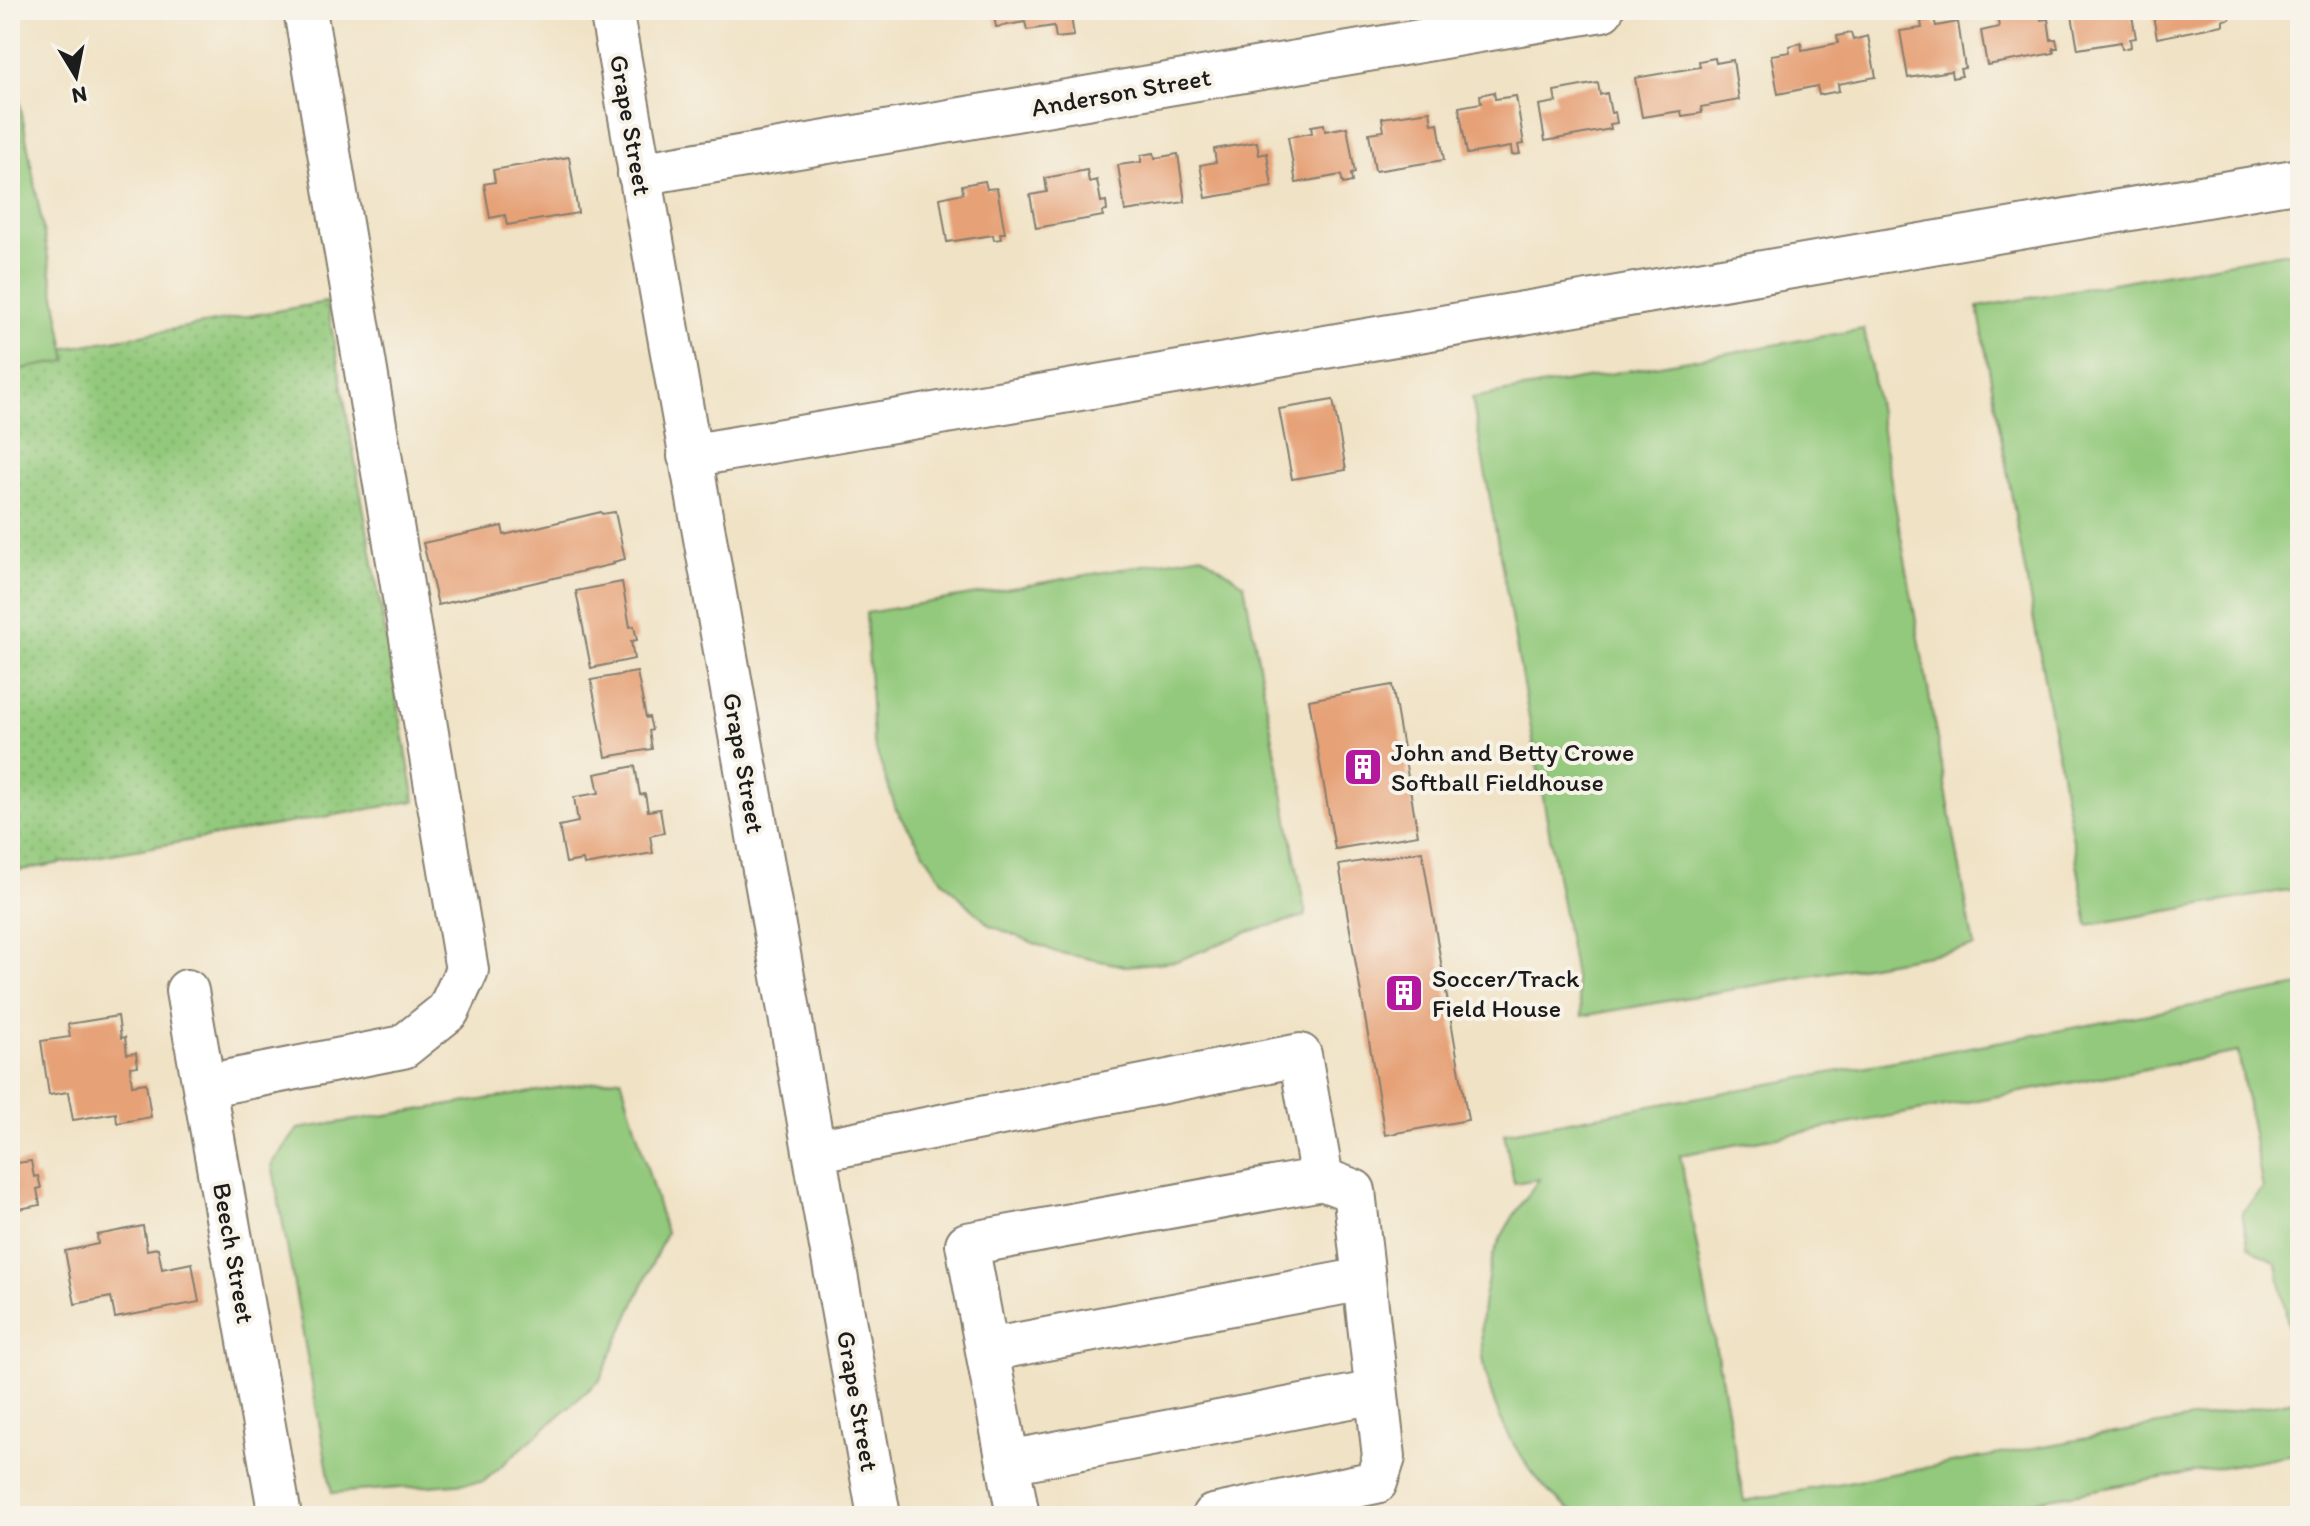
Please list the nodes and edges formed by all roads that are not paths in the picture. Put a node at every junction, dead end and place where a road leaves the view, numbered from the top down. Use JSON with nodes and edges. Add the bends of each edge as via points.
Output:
{"nodes":[{"id":1,"x":305,"y":10,"type":"edge"},
{"id":2,"x":611,"y":10,"type":"edge"},
{"id":3,"x":1582,"y":12,"type":"edge"},
{"id":4,"x":639,"y":174,"type":"junction"},
{"id":5,"x":2300,"y":180,"type":"edge"},
{"id":6,"x":689,"y":456,"type":"junction"},
{"id":7,"x":187,"y":991,"type":"dead end"},
{"id":8,"x":204,"y":1086,"type":"junction"},
{"id":9,"x":814,"y":1151,"type":"junction"},
{"id":10,"x":1322,"y":1179,"type":"junction"},
{"id":11,"x":1364,"y":1279,"type":"junction"},
{"id":12,"x":988,"y":1350,"type":"junction"},
{"id":13,"x":1376,"y":1392,"type":"junction"},
{"id":14,"x":1008,"y":1462,"type":"junction"},
{"id":15,"x":280,"y":1516,"type":"edge"},
{"id":16,"x":879,"y":1516,"type":"edge"},
{"id":17,"x":1018,"y":1516,"type":"edge"},
{"id":18,"x":1213,"y":1516,"type":"edge"}],
"edges":[{"from":1,"to":8,"type":"street","via":[[467,970],[448,1011],[403,1047]]},
{"from":2,"to":4,"type":"street","name":"Grape Street"},
{"from":3,"to":4,"type":"street","name":"Anderson Street"},
{"from":4,"to":6,"type":"street","name":"Grape Street"},
{"from":5,"to":6,"type":"street"},
{"from":6,"to":9,"type":"street","name":"Grape Street"},
{"from":7,"to":8,"type":"street","name":"Beech Street"},
{"from":8,"to":15,"type":"street","name":"Beech Street"},
{"from":9,"to":10,"type":"street","via":[[1300,1055]]},
{"from":9,"to":16,"type":"street","name":"Grape Street"},
{"from":10,"to":11,"type":"street","via":[[1354,1191]]},
{"from":10,"to":12,"type":"street","via":[[967,1244]]},
{"from":11,"to":12,"type":"street"},
{"from":11,"to":13,"type":"street"},
{"from":12,"to":14,"type":"street"},
{"from":13,"to":14,"type":"street"},
{"from":13,"to":18,"type":"street","via":[[1384,1457],[1376,1482]]},
{"from":14,"to":17,"type":"street"}]}
